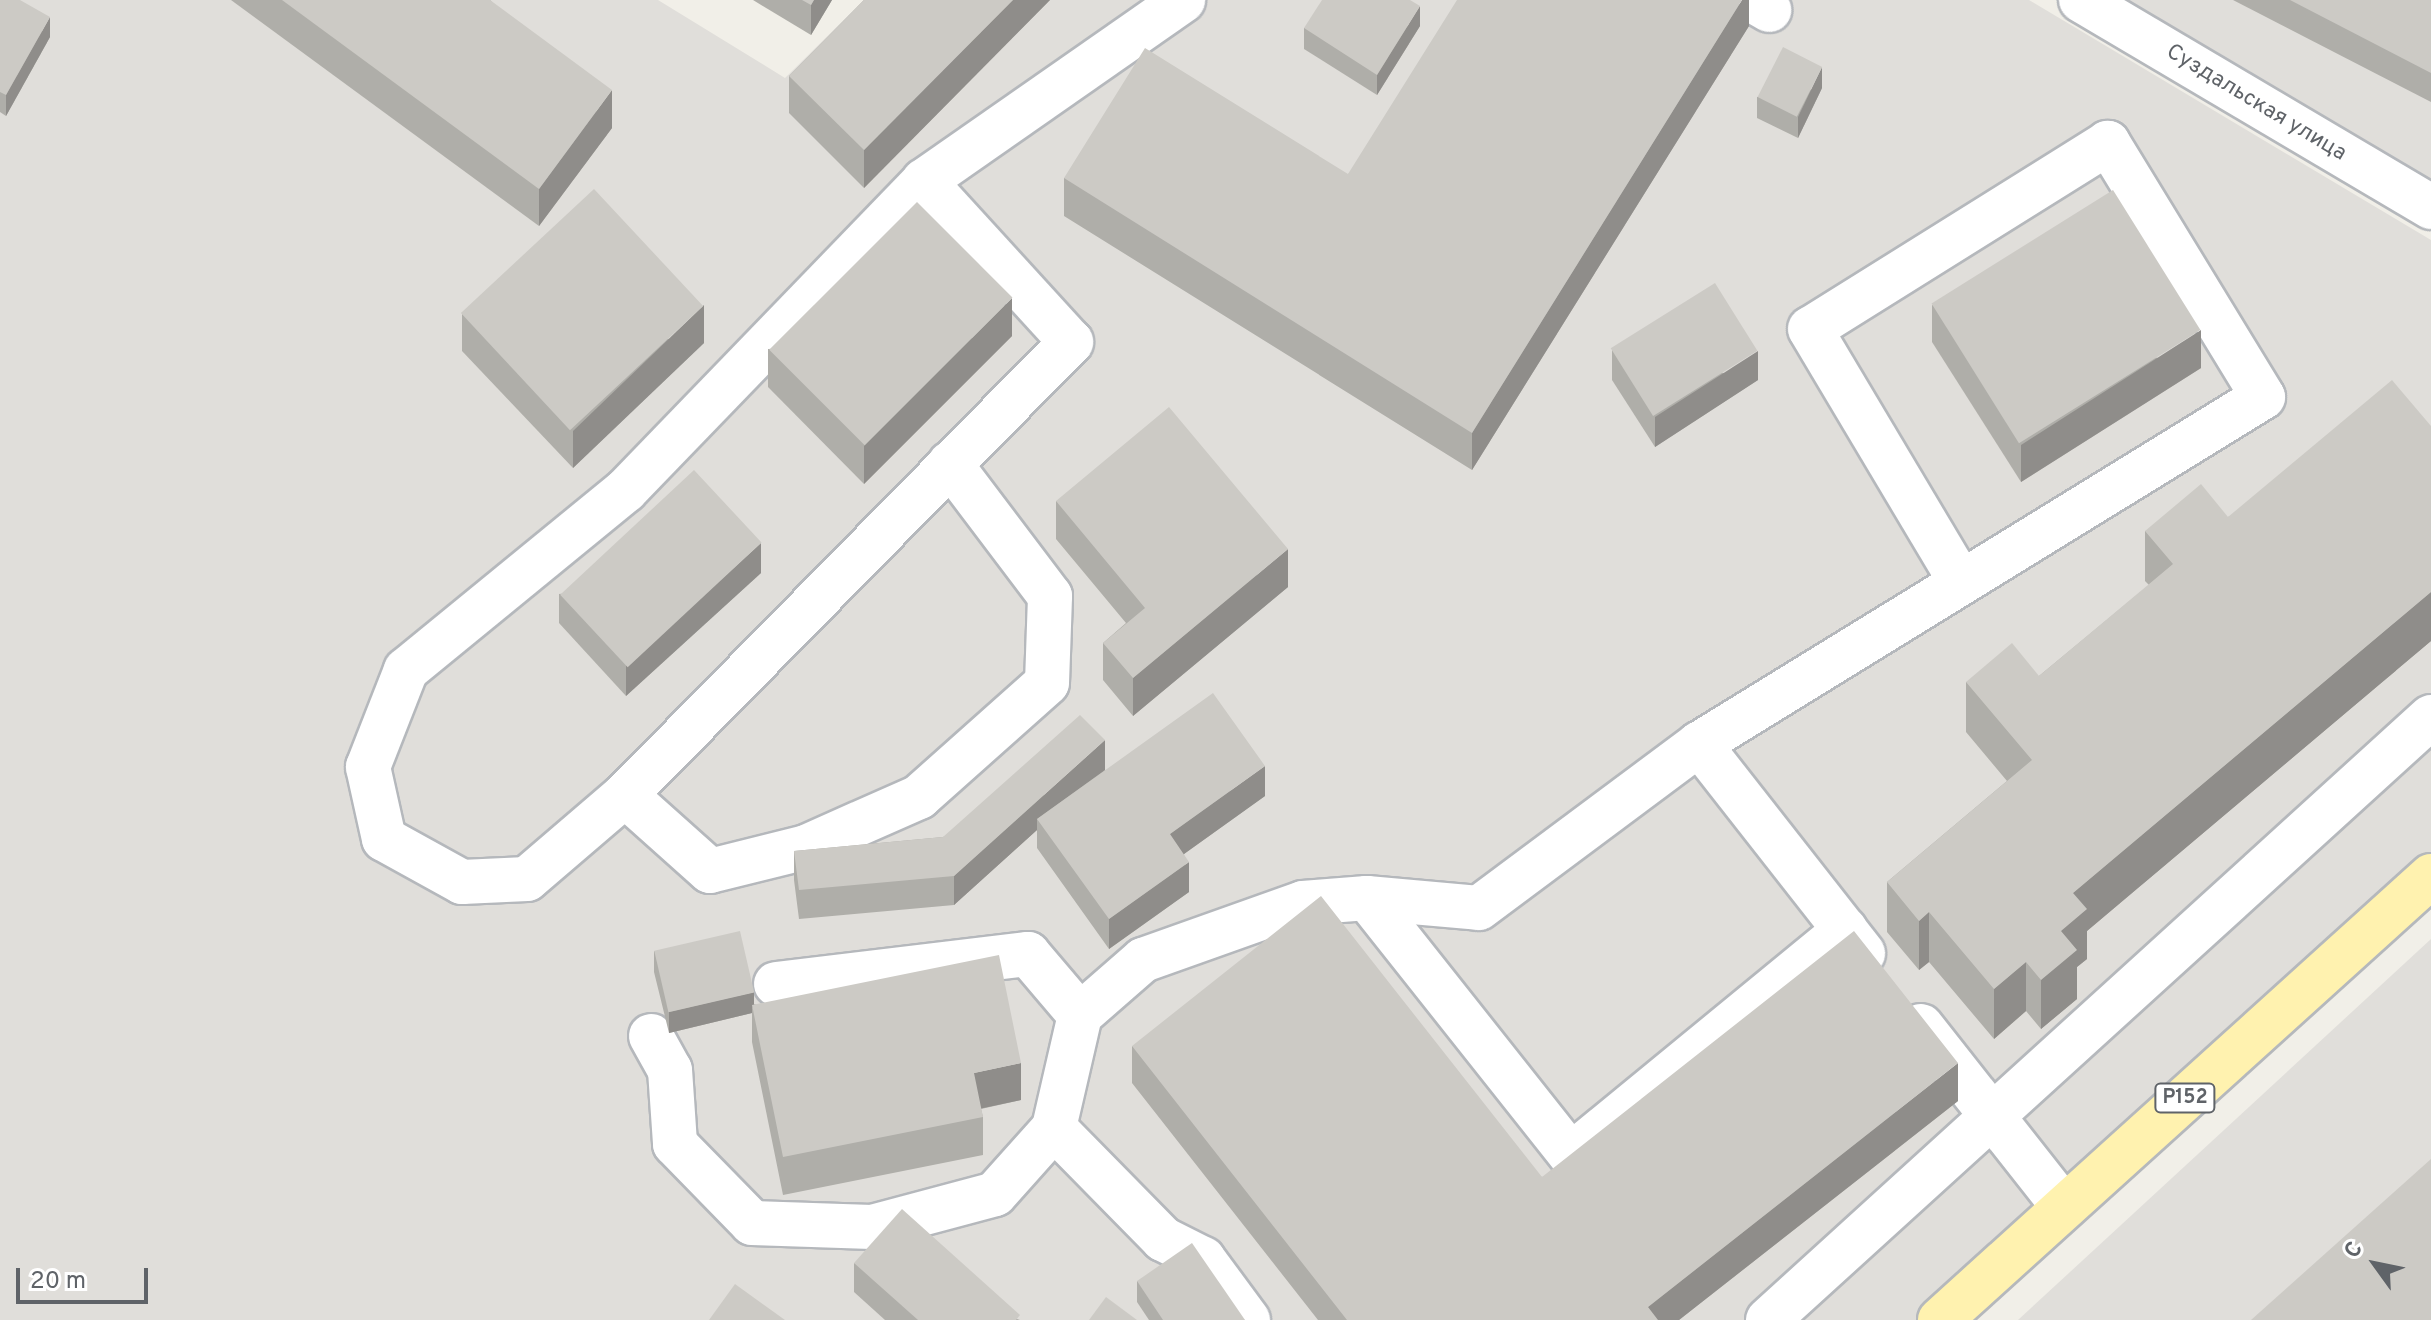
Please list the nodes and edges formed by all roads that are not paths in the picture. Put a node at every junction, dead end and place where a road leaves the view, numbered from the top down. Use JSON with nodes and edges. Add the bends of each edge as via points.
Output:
{"nodes":[{"id":1,"x":1183,"y":0,"type":"edge"},
{"id":2,"x":2081,"y":0,"type":"edge"},
{"id":3,"x":2128,"y":12,"type":"edge"},
{"id":4,"x":924,"y":181,"type":"junction"},
{"id":5,"x":2431,"y":207,"type":"edge"},
{"id":6,"x":950,"y":464,"type":"junction"},
{"id":7,"x":1960,"y":581,"type":"junction"},
{"id":8,"x":2431,"y":717,"type":"edge"},
{"id":9,"x":1699,"y":744,"type":"junction"},
{"id":10,"x":625,"y":795,"type":"junction"},
{"id":11,"x":2431,"y":876,"type":"edge"},
{"id":12,"x":1367,"y":898,"type":"junction"},
{"id":13,"x":1845,"y":930,"type":"junction"},
{"id":14,"x":776,"y":984,"type":"dead end"},
{"id":15,"x":1080,"y":1015,"type":"junction"},
{"id":16,"x":651,"y":1036,"type":"dead end"},
{"id":17,"x":1991,"y":1117,"type":"junction"},
{"id":18,"x":1054,"y":1128,"type":"junction"},
{"id":19,"x":2064,"y":1207,"type":"junction"},
{"id":20,"x":1248,"y":1320,"type":"edge"},
{"id":21,"x":1768,"y":1320,"type":"edge"},
{"id":22,"x":1940,"y":1320,"type":"edge"}],
"edges":[{"from":1,"to":4,"type":"street"},
{"from":2,"to":3,"type":"street","name":"Суздальская улица"},
{"from":3,"to":5,"type":"street","name":"Суздальская улица"},
{"from":4,"to":6,"type":"street","via":[[1071,342]]},
{"from":4,"to":10,"type":"street","via":[[626,490],[406,670],[368,767],[384,839],[462,882],[527,879]]},
{"from":6,"to":10,"type":"street"},
{"from":6,"to":10,"type":"street","via":[[1050,596],[1047,683],[919,797],[806,847],[710,871]]},
{"from":7,"to":7,"type":"street","via":[[1810,329],[2108,143],[2263,397]]},
{"from":7,"to":9,"type":"street"},
{"from":8,"to":17,"type":"street"},
{"from":9,"to":12,"type":"street","via":[[1479,908]]},
{"from":9,"to":13,"type":"street"},
{"from":11,"to":19,"type":"main road","number":"Р152"},
{"from":12,"to":13,"type":"street","via":[[1571,1155]]},
{"from":12,"to":15,"type":"street","via":[[1303,903],[1143,960]]},
{"from":13,"to":17,"type":"street"},
{"from":14,"to":15,"type":"street","via":[[1028,954]]},
{"from":15,"to":18,"type":"street"},
{"from":16,"to":18,"type":"street","via":[[670,1070],[675,1144],[752,1223],[872,1227],[995,1194]]},
{"from":17,"to":19,"type":"street"},
{"from":17,"to":21,"type":"street"},
{"from":18,"to":20,"type":"street","via":[[1163,1239],[1203,1259]]},
{"from":19,"to":22,"type":"main road","number":"Р152"}]}
